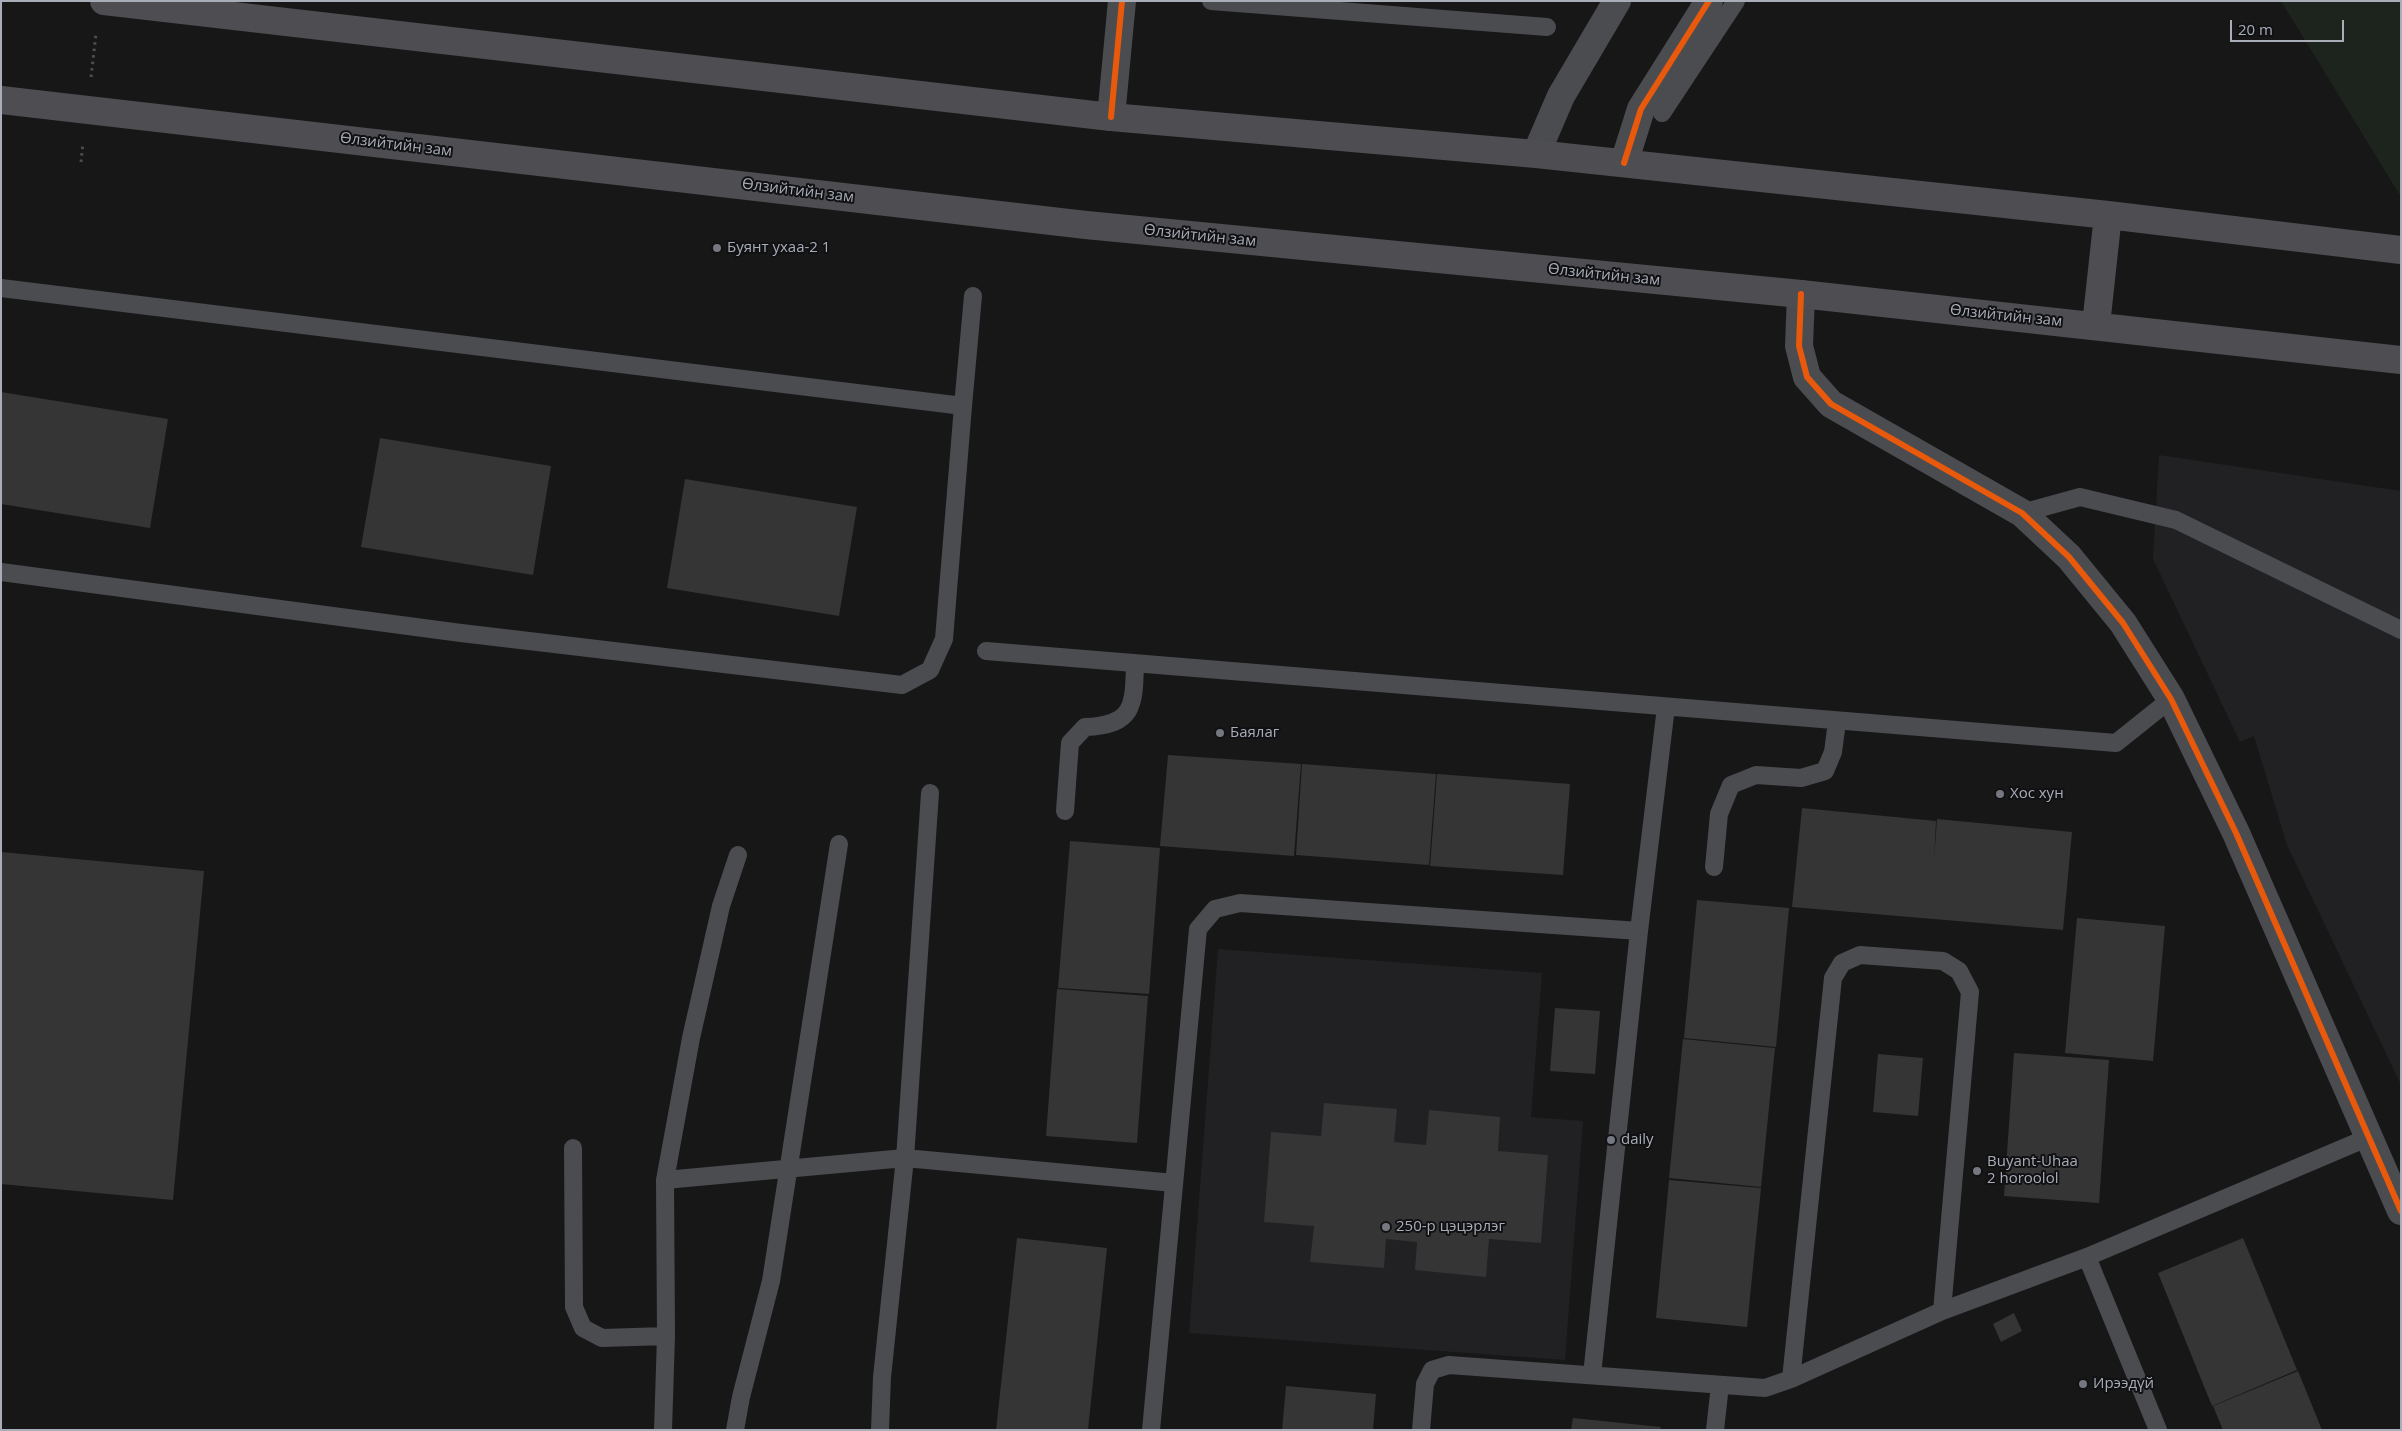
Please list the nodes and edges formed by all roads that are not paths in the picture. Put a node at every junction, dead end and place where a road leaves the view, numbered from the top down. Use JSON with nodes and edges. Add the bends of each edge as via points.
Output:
{"nodes":[{"id":1,"x":104,"y":1,"type":"edge"},
{"id":2,"x":1122,"y":1,"type":"edge"},
{"id":3,"x":1211,"y":1,"type":"edge"},
{"id":4,"x":1617,"y":1,"type":"edge"},
{"id":5,"x":1709,"y":1,"type":"edge"},
{"id":6,"x":1736,"y":1,"type":"edge"},
{"id":7,"x":1548,"y":27,"type":"dead end"},
{"id":8,"x":1,"y":100,"type":"edge"},
{"id":9,"x":1662,"y":112,"type":"dead end"},
{"id":10,"x":1110,"y":117,"type":"junction"},
{"id":11,"x":1536,"y":154,"type":"junction"},
{"id":12,"x":1624,"y":163,"type":"junction"},
{"id":13,"x":2108,"y":215,"type":"junction"},
{"id":14,"x":2401,"y":250,"type":"edge"},
{"id":15,"x":1,"y":288,"type":"edge"},
{"id":16,"x":1801,"y":294,"type":"junction"},
{"id":17,"x":973,"y":296,"type":"dead end"},
{"id":18,"x":2096,"y":325,"type":"junction"},
{"id":19,"x":2401,"y":360,"type":"edge"},
{"id":20,"x":963,"y":406,"type":"junction"},
{"id":21,"x":2022,"y":513,"type":"junction"},
{"id":22,"x":1,"y":572,"type":"edge"},
{"id":23,"x":2401,"y":630,"type":"edge"},
{"id":24,"x":986,"y":651,"type":"dead end"},
{"id":25,"x":1135,"y":663,"type":"junction"},
{"id":26,"x":2171,"y":699,"type":"junction"},
{"id":27,"x":1666,"y":707,"type":"junction"},
{"id":28,"x":1837,"y":722,"type":"junction"},
{"id":29,"x":930,"y":793,"type":"dead end"},
{"id":30,"x":1065,"y":811,"type":"dead end"},
{"id":31,"x":839,"y":844,"type":"dead end"},
{"id":32,"x":738,"y":855,"type":"dead end"},
{"id":33,"x":1714,"y":868,"type":"dead end"},
{"id":34,"x":1639,"y":931,"type":"junction"},
{"id":35,"x":2367,"y":1138,"type":"junction"},
{"id":36,"x":573,"y":1148,"type":"dead end"},
{"id":37,"x":905,"y":1158,"type":"junction"},
{"id":38,"x":788,"y":1169,"type":"junction"},
{"id":39,"x":665,"y":1180,"type":"junction"},
{"id":40,"x":1174,"y":1183,"type":"junction"},
{"id":41,"x":2401,"y":1211,"type":"edge"},
{"id":42,"x":2087,"y":1257,"type":"junction"},
{"id":43,"x":1942,"y":1311,"type":"junction"},
{"id":44,"x":666,"y":1336,"type":"junction"},
{"id":45,"x":1592,"y":1376,"type":"junction"},
{"id":46,"x":1792,"y":1379,"type":"junction"},
{"id":47,"x":1720,"y":1385,"type":"junction"},
{"id":48,"x":663,"y":1430,"type":"edge"},
{"id":49,"x":735,"y":1430,"type":"edge"},
{"id":50,"x":880,"y":1430,"type":"edge"},
{"id":51,"x":1150,"y":1430,"type":"edge"},
{"id":52,"x":1421,"y":1430,"type":"edge"},
{"id":53,"x":1715,"y":1430,"type":"edge"},
{"id":54,"x":2158,"y":1430,"type":"edge"}],
"edges":[{"from":1,"to":10,"type":"highway"},
{"from":2,"to":10,"type":"street"},
{"from":3,"to":7,"type":"lane"},
{"from":4,"to":11,"type":"street","via":[[1561,96]]},
{"from":5,"to":12,"type":"street","via":[[1641,109]]},
{"from":6,"to":9,"type":"lane"},
{"from":8,"to":16,"type":"highway","name":"Өлзийтийн зам","via":[[1086,225]]},
{"from":10,"to":11,"type":"highway"},
{"from":11,"to":12,"type":"highway"},
{"from":12,"to":13,"type":"highway"},
{"from":13,"to":14,"type":"highway"},
{"from":13,"to":18,"type":"highway"},
{"from":15,"to":20,"type":"lane"},
{"from":16,"to":18,"type":"highway","name":"Өлзийтийн зам"},
{"from":16,"to":21,"type":"street","via":[[1799,346],[1807,377],[1831,404]]},
{"from":17,"to":20,"type":"lane"},
{"from":18,"to":19,"type":"highway","name":"Өлзийтийн зам"},
{"from":20,"to":22,"type":"lane","via":[[944,639],[930,670],[902,685],[470,634]]},
{"from":21,"to":23,"type":"lane","via":[[2080,497],[2176,520]]},
{"from":21,"to":26,"type":"street","via":[[2069,557],[2123,623]]},
{"from":24,"to":25,"type":"lane"},
{"from":25,"to":27,"type":"lane"},
{"from":25,"to":30,"type":"lane","via":[[1134,696],[1126,715],[1107,726],[1085,727],[1070,742]]},
{"from":26,"to":28,"type":"lane","via":[[2116,744]]},
{"from":26,"to":35,"type":"street","via":[[2236,833]]},
{"from":27,"to":28,"type":"lane"},
{"from":27,"to":34,"type":"lane"},
{"from":28,"to":33,"type":"lane","via":[[1833,752],[1825,771],[1801,778],[1756,775],[1731,785],[1719,814]]},
{"from":29,"to":37,"type":"lane"},
{"from":31,"to":38,"type":"lane"},
{"from":32,"to":39,"type":"lane","via":[[721,906],[691,1038]]},
{"from":34,"to":40,"type":"lane","via":[[1240,903],[1216,909],[1198,930]]},
{"from":34,"to":45,"type":"lane"},
{"from":35,"to":41,"type":"street"},
{"from":35,"to":42,"type":"lane"},
{"from":36,"to":44,"type":"lane","via":[[574,1307],[583,1328],[602,1338]]},
{"from":37,"to":38,"type":"lane"},
{"from":37,"to":40,"type":"lane"},
{"from":37,"to":50,"type":"lane","via":[[882,1378]]},
{"from":38,"to":39,"type":"lane"},
{"from":38,"to":49,"type":"lane","via":[[771,1281],[740,1397]]},
{"from":39,"to":44,"type":"lane"},
{"from":40,"to":51,"type":"lane"},
{"from":42,"to":43,"type":"lane"},
{"from":42,"to":54,"type":"lane"},
{"from":43,"to":46,"type":"lane"},
{"from":43,"to":46,"type":"lane","via":[[1970,992],[1959,971],[1943,961],[1860,955],[1842,963],[1833,978]]},
{"from":44,"to":48,"type":"lane"},
{"from":45,"to":47,"type":"lane"},
{"from":45,"to":52,"type":"lane","via":[[1449,1365],[1432,1370],[1425,1384]]},
{"from":46,"to":47,"type":"lane","via":[[1766,1388]]},
{"from":47,"to":53,"type":"lane"}]}
